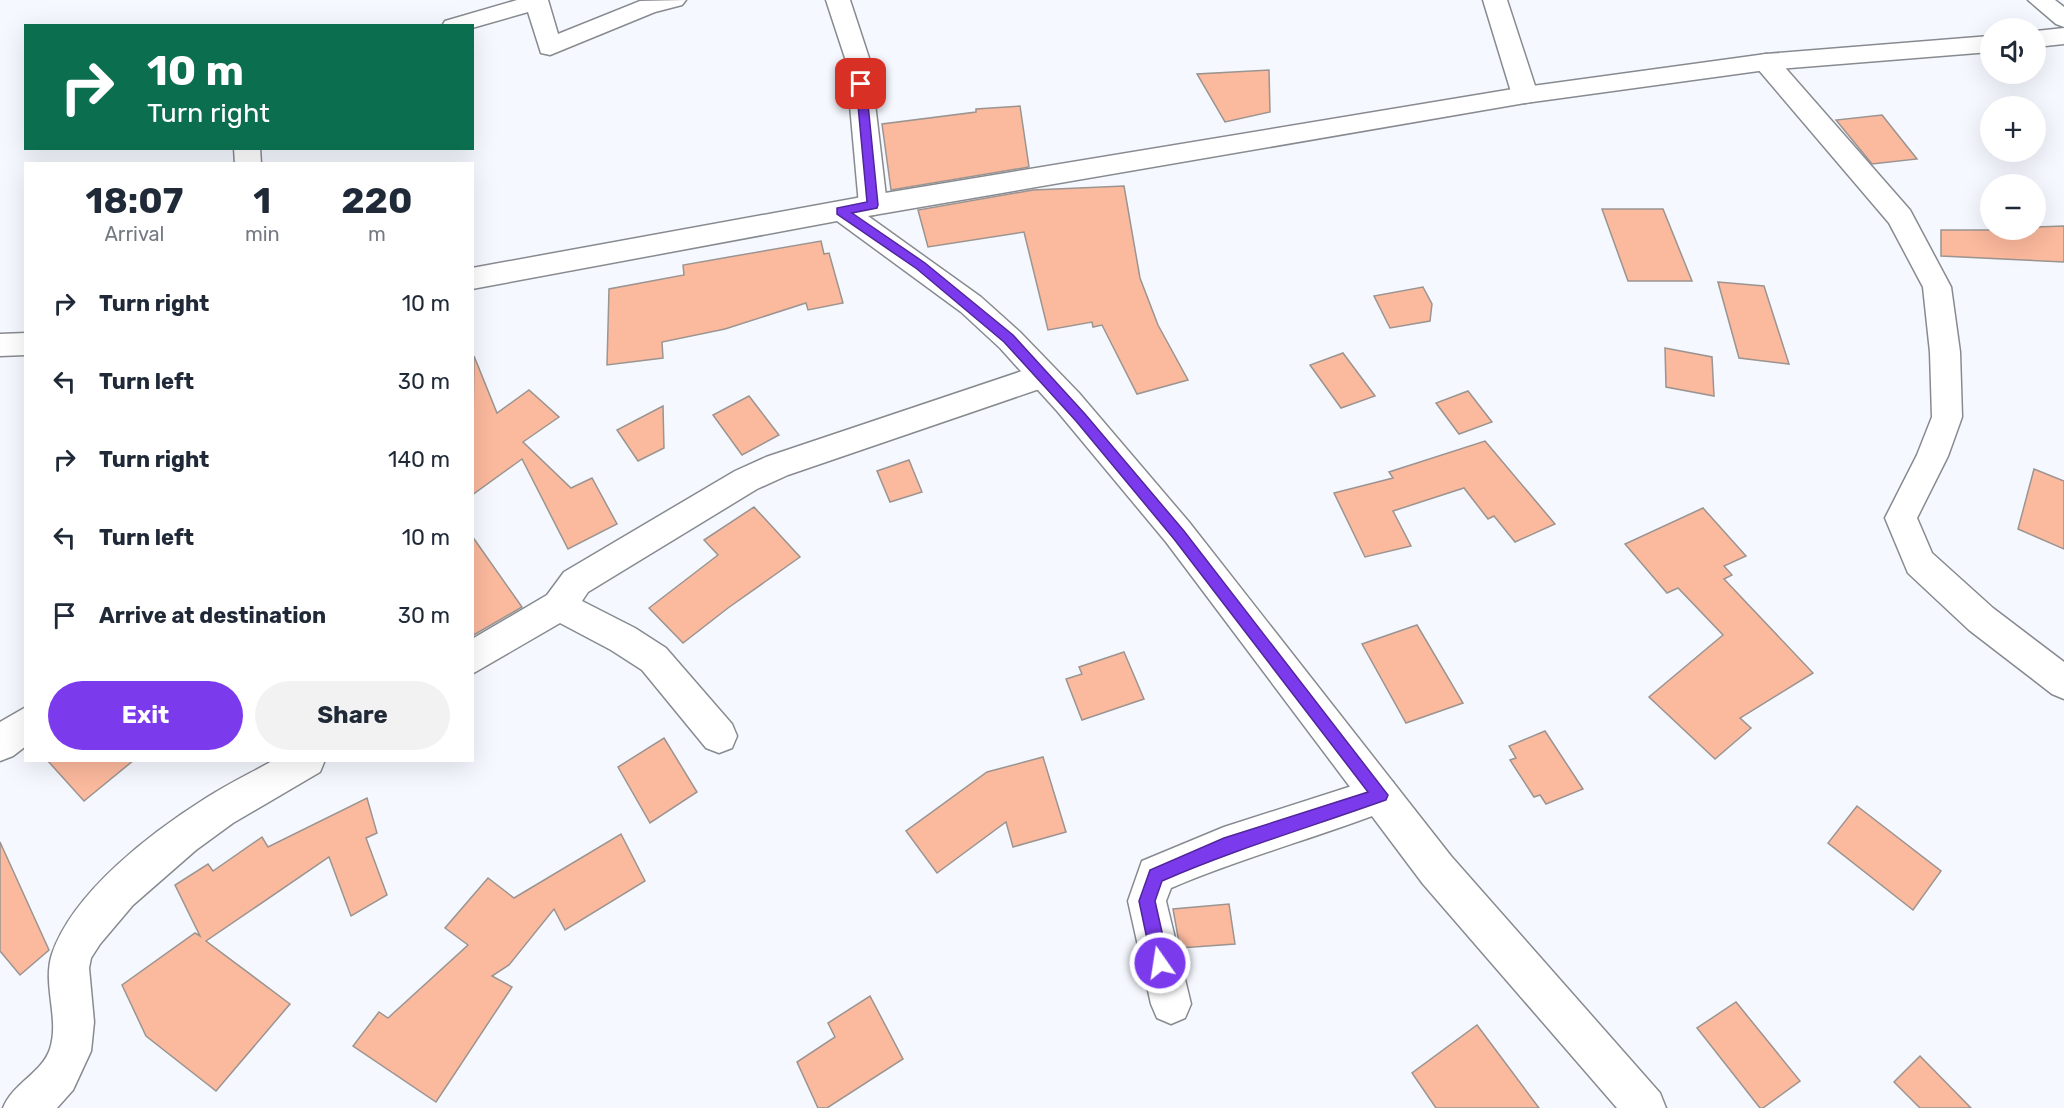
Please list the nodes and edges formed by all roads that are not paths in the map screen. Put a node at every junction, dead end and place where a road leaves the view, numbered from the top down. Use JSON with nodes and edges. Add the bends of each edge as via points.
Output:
{"nodes":[{"id":1,"x":674,"y":0,"type":"edge"},
{"id":2,"x":838,"y":0,"type":"edge"},
{"id":3,"x":1495,"y":0,"type":"edge"},
{"id":4,"x":2040,"y":0,"type":"edge"},
{"id":5,"x":2064,"y":19,"type":"edge"},
{"id":6,"x":461,"y":24,"type":"edge"},
{"id":7,"x":2064,"y":36,"type":"edge"},
{"id":8,"x":2046,"y":38,"type":"edge"},
{"id":9,"x":1980,"y":45,"type":"edge"},
{"id":10,"x":1766,"y":62,"type":"junction"},
{"id":11,"x":1525,"y":95,"type":"junction"},
{"id":12,"x":857,"y":208,"type":"junction"},
{"id":13,"x":474,"y":279,"type":"edge"},
{"id":14,"x":24,"y":344,"type":"edge"},
{"id":15,"x":0,"y":345,"type":"edge"},
{"id":16,"x":1043,"y":376,"type":"junction"},
{"id":17,"x":559,"y":606,"type":"junction"},
{"id":18,"x":474,"y":657,"type":"edge"},
{"id":19,"x":2064,"y":683,"type":"edge"},
{"id":20,"x":24,"y":726,"type":"edge"},
{"id":21,"x":719,"y":736,"type":"dead end"},
{"id":22,"x":0,"y":744,"type":"edge"},
{"id":23,"x":299,"y":762,"type":"edge"},
{"id":24,"x":258,"y":772,"type":"edge"},
{"id":25,"x":1380,"y":795,"type":"junction"},
{"id":26,"x":1170,"y":1004,"type":"dead end"},
{"id":27,"x":24,"y":1108,"type":"edge"},
{"id":28,"x":1645,"y":1108,"type":"edge"}],
"edges":[{"from":1,"to":6,"type":"street","via":[[648,6],[550,47],[537,2]]},
{"from":2,"to":12,"type":"street","via":[[858,61]]},
{"from":3,"to":11,"type":"street"},
{"from":4,"to":5,"type":"street"},
{"from":7,"to":8,"type":"street"},
{"from":9,"to":10,"type":"street"},
{"from":10,"to":11,"type":"street"},
{"from":10,"to":19,"type":"street","via":[[1900,217],[1937,287],[1947,417],[1901,518],[1920,563],[1981,619]]},
{"from":11,"to":12,"type":"street"},
{"from":12,"to":13,"type":"street"},
{"from":12,"to":16,"type":"street","via":[[896,248],[1008,338]]},
{"from":14,"to":15,"type":"street"},
{"from":16,"to":17,"type":"street","via":[[816,451],[746,480],[576,582]]},
{"from":16,"to":25,"type":"street","via":[[1179,535]]},
{"from":17,"to":18,"type":"street"},
{"from":17,"to":21,"type":"street","via":[[654,659]]},
{"from":20,"to":22,"type":"street"},
{"from":23,"to":24,"type":"street"},
{"from":24,"to":27,"type":"street","via":[[90,925],[75,948],[67,975],[74,1022],[71,1058],[45,1092]]},
{"from":25,"to":26,"type":"street","via":[[1224,846],[1156,875],[1147,901]]},
{"from":25,"to":28,"type":"street","via":[[1438,871]]}]}
